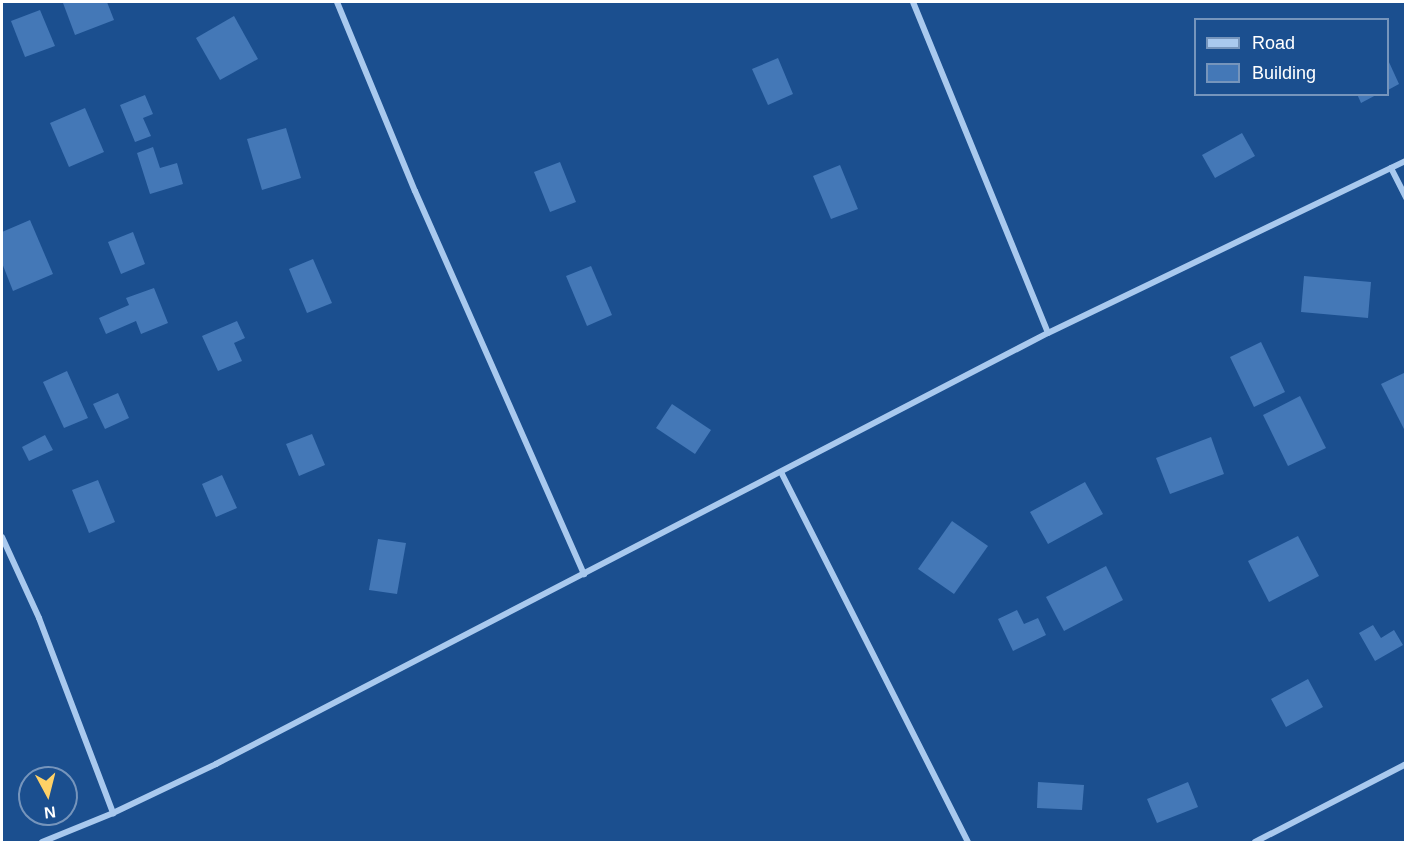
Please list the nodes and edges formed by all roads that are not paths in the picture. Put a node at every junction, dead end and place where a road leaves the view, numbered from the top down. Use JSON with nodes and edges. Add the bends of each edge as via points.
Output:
{"nodes":[{"id":1,"x":337,"y":2,"type":"edge"},
{"id":2,"x":913,"y":2,"type":"edge"},
{"id":3,"x":1406,"y":160,"type":"edge"},
{"id":4,"x":1391,"y":168,"type":"junction"},
{"id":5,"x":1406,"y":198,"type":"edge"},
{"id":6,"x":1048,"y":333,"type":"junction"},
{"id":7,"x":781,"y":472,"type":"junction"},
{"id":8,"x":2,"y":537,"type":"edge"},
{"id":9,"x":584,"y":574,"type":"junction"},
{"id":10,"x":1406,"y":764,"type":"edge"},
{"id":11,"x":113,"y":813,"type":"junction"},
{"id":12,"x":42,"y":843,"type":"edge"},
{"id":13,"x":968,"y":843,"type":"edge"},
{"id":14,"x":1254,"y":843,"type":"edge"}],
"edges":[{"from":1,"to":9,"type":"street","via":[[420,202]]},
{"from":2,"to":6,"type":"street"},
{"from":3,"to":4,"type":"street"},
{"from":4,"to":5,"type":"street"},
{"from":4,"to":6,"type":"street"},
{"from":6,"to":7,"type":"street"},
{"from":7,"to":9,"type":"street"},
{"from":7,"to":13,"type":"street"},
{"from":8,"to":11,"type":"street","via":[[39,618]]},
{"from":9,"to":11,"type":"street"},
{"from":10,"to":14,"type":"street"},
{"from":11,"to":12,"type":"street"}]}
